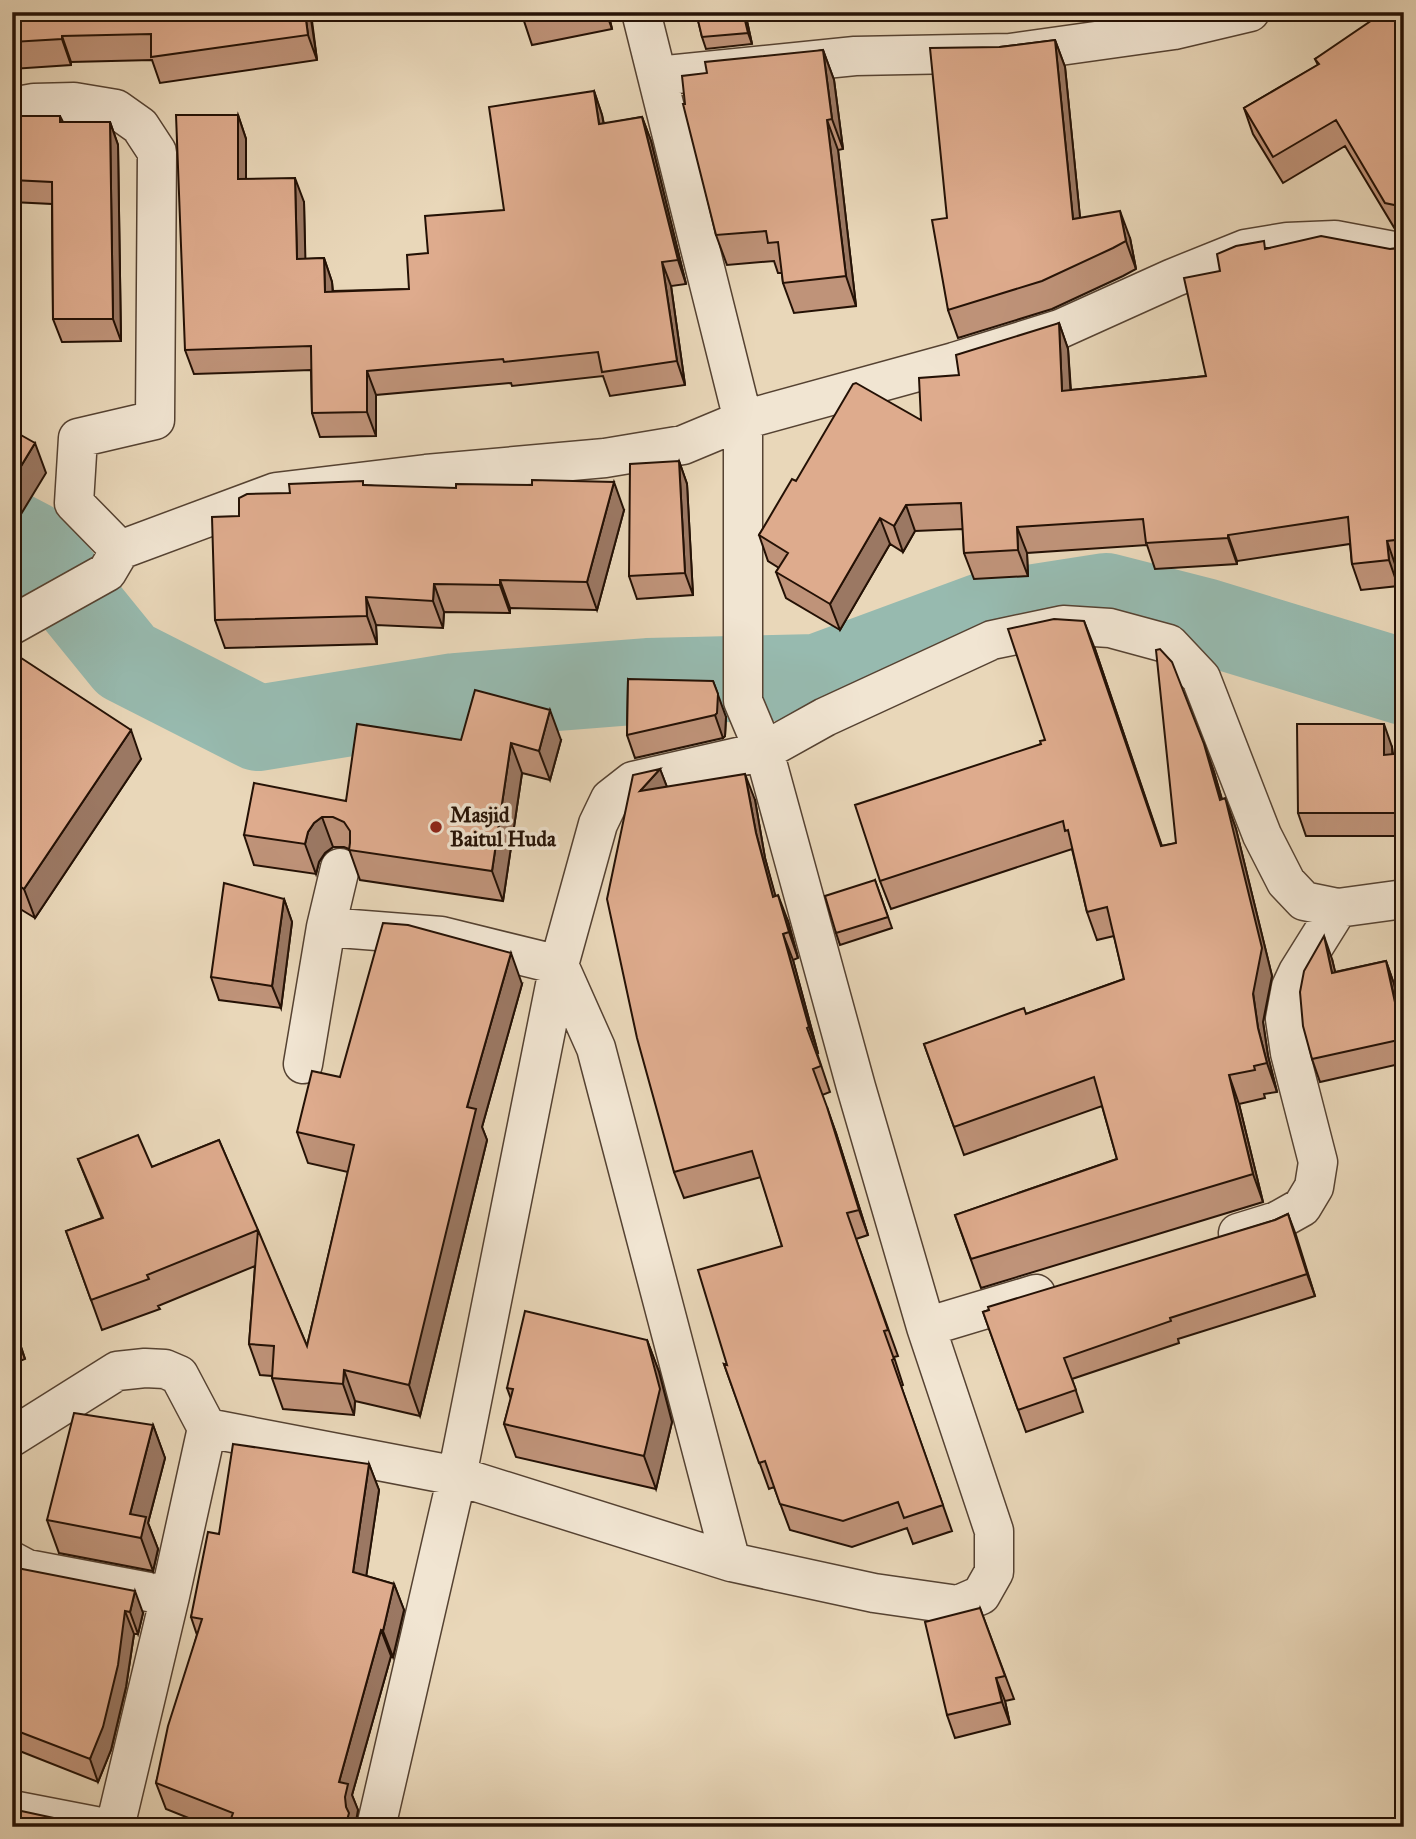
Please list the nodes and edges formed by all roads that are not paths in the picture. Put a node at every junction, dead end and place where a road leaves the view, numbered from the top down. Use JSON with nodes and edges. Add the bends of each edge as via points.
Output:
{"nodes":[{"id":1,"x":641,"y":12,"type":"edge"},
{"id":2,"x":1250,"y":12,"type":"edge"},
{"id":3,"x":657,"y":76,"type":"junction"},
{"id":4,"x":12,"y":107,"type":"edge"},
{"id":5,"x":1404,"y":253,"type":"edge"},
{"id":6,"x":743,"y":420,"type":"junction"},
{"id":7,"x":113,"y":561,"type":"junction"},
{"id":8,"x":17,"y":623,"type":"edge"},
{"id":9,"x":764,"y":751,"type":"junction"},
{"id":10,"x":340,"y":868,"type":"dead end"},
{"id":11,"x":1404,"y":899,"type":"edge"},
{"id":12,"x":1338,"y":908,"type":"junction"},
{"id":13,"x":326,"y":927,"type":"junction"},
{"id":14,"x":559,"y":965,"type":"junction"},
{"id":15,"x":303,"y":1065,"type":"dead end"},
{"id":16,"x":1212,"y":1241,"type":"edge"},
{"id":17,"x":1069,"y":1284,"type":"edge"},
{"id":18,"x":926,"y":1327,"type":"junction"},
{"id":19,"x":207,"y":1429,"type":"junction"},
{"id":20,"x":12,"y":1437,"type":"edge"},
{"id":21,"x":457,"y":1476,"type":"junction"},
{"id":22,"x":12,"y":1562,"type":"edge"},
{"id":23,"x":731,"y":1562,"type":"junction"},
{"id":24,"x":170,"y":1596,"type":"junction"},
{"id":25,"x":12,"y":1810,"type":"edge"},
{"id":26,"x":100,"y":1827,"type":"edge"},
{"id":27,"x":115,"y":1827,"type":"edge"},
{"id":28,"x":376,"y":1827,"type":"edge"}],
"edges":[{"from":1,"to":3,"type":"street"},
{"from":2,"to":3,"type":"street","via":[[1174,30],[1010,53],[855,56]]},
{"from":3,"to":6,"type":"street"},
{"from":4,"to":7,"type":"street","via":[[74,102],[116,109],[140,126],[157,152],[155,420],[78,438],[74,503]]},
{"from":5,"to":6,"type":"street","via":[[1335,240],[1245,250],[1060,329]]},
{"from":6,"to":7,"type":"street","via":[[683,445],[605,458],[276,492]]},
{"from":6,"to":9,"type":"street","via":[[743,701]]},
{"from":7,"to":8,"type":"street"},
{"from":9,"to":12,"type":"street","via":[[825,717],[992,640],[1063,625],[1110,628],[1169,643],[1200,678],[1262,835],[1286,883],[1304,901]]},
{"from":9,"to":14,"type":"street","via":[[633,781],[610,799],[598,824]]},
{"from":9,"to":18,"type":"street"},
{"from":10,"to":13,"type":"street"},
{"from":11,"to":12,"type":"street"},
{"from":12,"to":16,"type":"street","via":[[1298,972],[1285,1018],[1318,1162],[1314,1187],[1303,1207],[1277,1221]]},
{"from":13,"to":14,"type":"street","via":[[441,936]]},
{"from":13,"to":15,"type":"street"},
{"from":14,"to":21,"type":"street"},
{"from":14,"to":23,"type":"street","via":[[596,1048]]},
{"from":17,"to":18,"type":"street"},
{"from":18,"to":23,"type":"street","via":[[994,1531],[994,1572],[981,1595],[958,1605],[874,1593]]},
{"from":19,"to":20,"type":"street","via":[[179,1375],[145,1368],[117,1371]]},
{"from":19,"to":21,"type":"street"},
{"from":19,"to":24,"type":"street"},
{"from":21,"to":23,"type":"street"},
{"from":21,"to":28,"type":"street"},
{"from":22,"to":24,"type":"street","via":[[27,1569]]},
{"from":24,"to":27,"type":"street"},
{"from":25,"to":26,"type":"street"}]}
